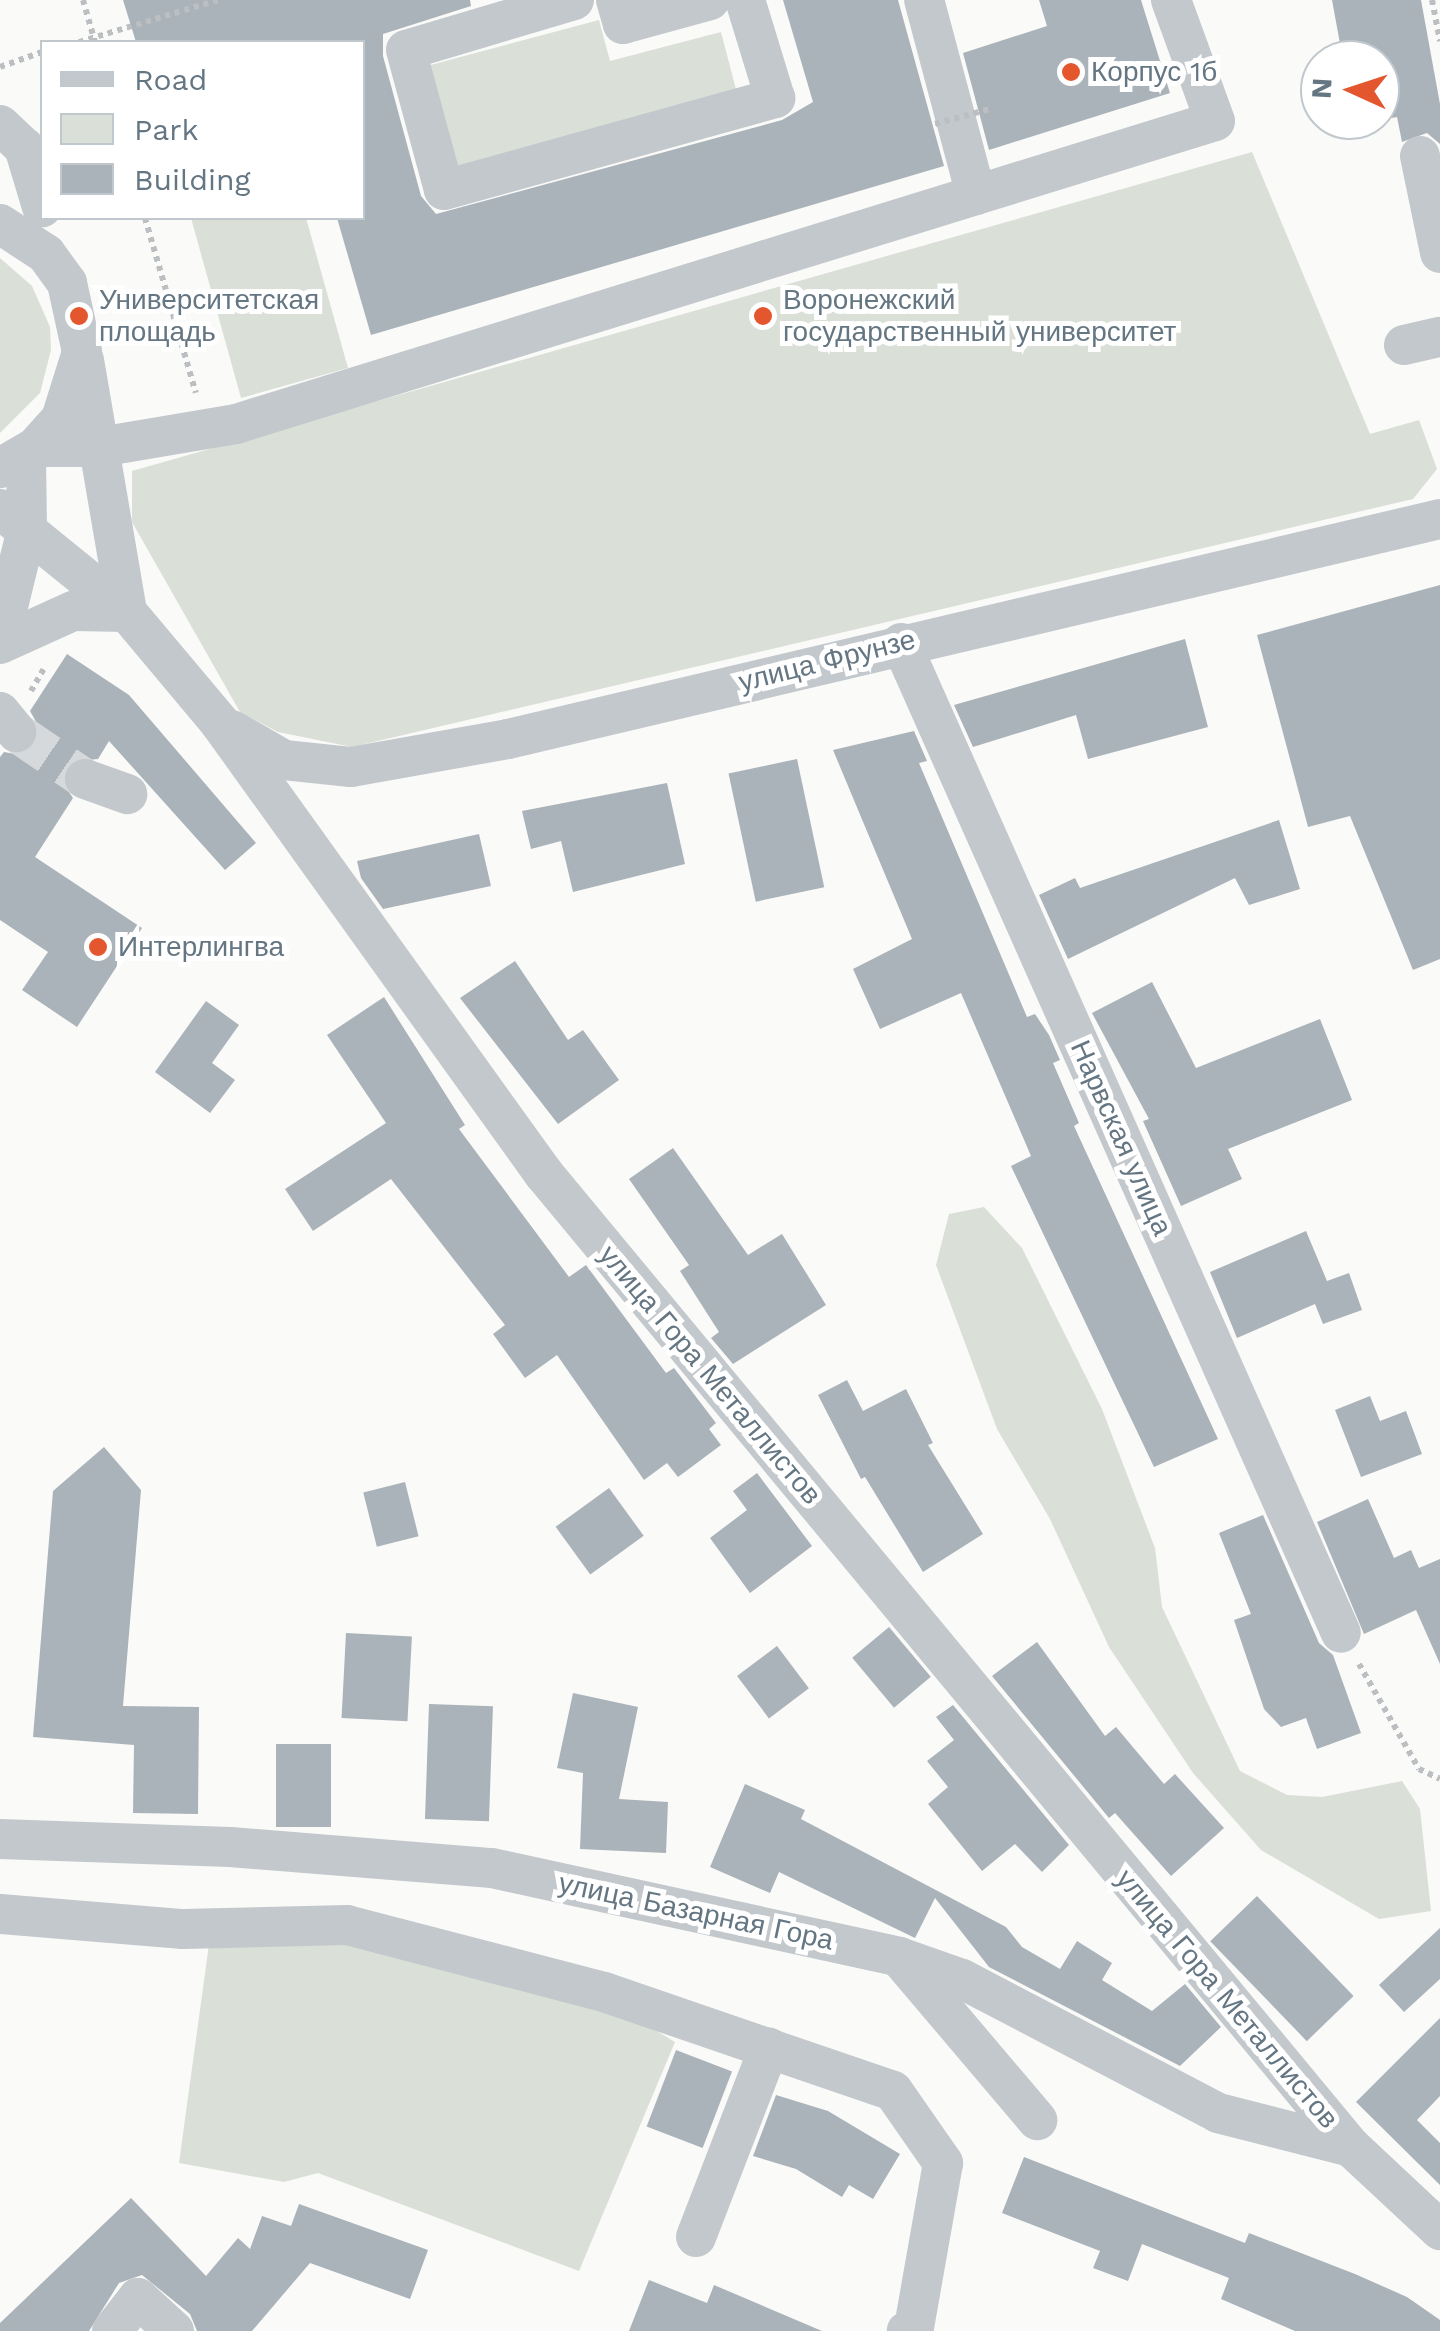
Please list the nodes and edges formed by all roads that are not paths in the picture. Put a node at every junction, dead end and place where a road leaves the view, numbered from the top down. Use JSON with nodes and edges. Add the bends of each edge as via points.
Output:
{"nodes":[{"id":1,"x":574,"y":0,"type":"edge"},
{"id":2,"x":616,"y":0,"type":"edge"},
{"id":3,"x":710,"y":0,"type":"edge"},
{"id":4,"x":745,"y":0,"type":"edge"},
{"id":5,"x":924,"y":0,"type":"edge"},
{"id":6,"x":1171,"y":0,"type":"edge"},
{"id":7,"x":0,"y":125,"type":"edge"},
{"id":8,"x":1420,"y":156,"type":"dead end"},
{"id":9,"x":976,"y":195,"type":"junction"},
{"id":10,"x":40,"y":199,"type":"edge"},
{"id":11,"x":47,"y":220,"type":"edge"},
{"id":12,"x":0,"y":224,"type":"edge"},
{"id":13,"x":1440,"y":253,"type":"edge"},
{"id":14,"x":67,"y":283,"type":"junction"},
{"id":15,"x":82,"y":352,"type":"junction"},
{"id":16,"x":100,"y":447,"type":"junction"},
{"id":17,"x":21,"y":456,"type":"edge"},
{"id":18,"x":1440,"y":518,"type":"edge"},
{"id":19,"x":13,"y":519,"type":"edge"},
{"id":20,"x":127,"y":612,"type":"junction"},
{"id":21,"x":0,"y":642,"type":"edge"},
{"id":22,"x":901,"y":643,"type":"junction"},
{"id":23,"x":220,"y":723,"type":"junction"},
{"id":24,"x":85,"y":779,"type":"tunnel mouth"},
{"id":25,"x":126,"y":794,"type":"dead end"},
{"id":26,"x":1342,"y":1632,"type":"road end"},
{"id":27,"x":0,"y":1838,"type":"edge"},
{"id":28,"x":0,"y":1914,"type":"edge"},
{"id":29,"x":899,"y":1957,"type":"junction"},
{"id":30,"x":769,"y":2048,"type":"junction"},
{"id":31,"x":1037,"y":2120,"type":"dead end"},
{"id":32,"x":1351,"y":2148,"type":"junction"},
{"id":33,"x":1434,"y":2215,"type":"edge"},
{"id":34,"x":696,"y":2237,"type":"dead end"},
{"id":35,"x":112,"y":2331,"type":"edge"},
{"id":36,"x":174,"y":2331,"type":"edge"},
{"id":37,"x":908,"y":2331,"type":"edge"}],
"edges":[{"from":1,"to":4,"type":"street","via":[[406,50],[444,190],[774,98]]},
{"from":2,"to":3,"type":"street","via":[[623,24]]},
{"from":5,"to":9,"type":"street"},
{"from":6,"to":9,"type":"street","via":[[1215,121]]},
{"from":7,"to":10,"type":"street","via":[[24,147]]},
{"from":8,"to":13,"type":"street"},
{"from":9,"to":16,"type":"street","via":[[236,424]]},
{"from":11,"to":14,"type":"street"},
{"from":12,"to":14,"type":"street","via":[[46,254]]},
{"from":14,"to":15,"type":"street"},
{"from":15,"to":16,"type":"street"},
{"from":15,"to":17,"type":"street","via":[[61,418]]},
{"from":16,"to":17,"type":"street"},
{"from":16,"to":20,"type":"street"},
{"from":17,"to":19,"type":"street"},
{"from":18,"to":22,"type":"street","name":"улица Фрунзе"},
{"from":19,"to":20,"type":"street","name":"улица Гора Металлистов"},
{"from":19,"to":21,"type":"street"},
{"from":20,"to":21,"type":"street","via":[[73,611]]},
{"from":20,"to":23,"type":"street","name":"улица Гора Металлистов"},
{"from":22,"to":23,"type":"street","name":"улица Фрунзе","via":[[508,739],[352,767],[284,760]]},
{"from":22,"to":26,"type":"street","name":"Нарвская улица"},
{"from":23,"to":32,"type":"street","name":"улица Гора Металлистов","via":[[544,1174]]},
{"from":24,"to":25,"type":"street"},
{"from":27,"to":29,"type":"street","name":"улица Базарная Гора","via":[[230,1847],[492,1868]]},
{"from":28,"to":30,"type":"street","via":[[183,1929],[347,1926],[604,1992]]},
{"from":29,"to":31,"type":"street"},
{"from":29,"to":32,"type":"street","name":"улица Базарная Гора","via":[[962,1979],[1218,2113]]},
{"from":30,"to":34,"type":"street"},
{"from":30,"to":37,"type":"street","via":[[893,2090],[943,2163],[914,2328]]},
{"from":32,"to":33,"type":"street","name":"улица Гора Металлистов"},
{"from":35,"to":36,"type":"street","via":[[138,2298]]}]}
